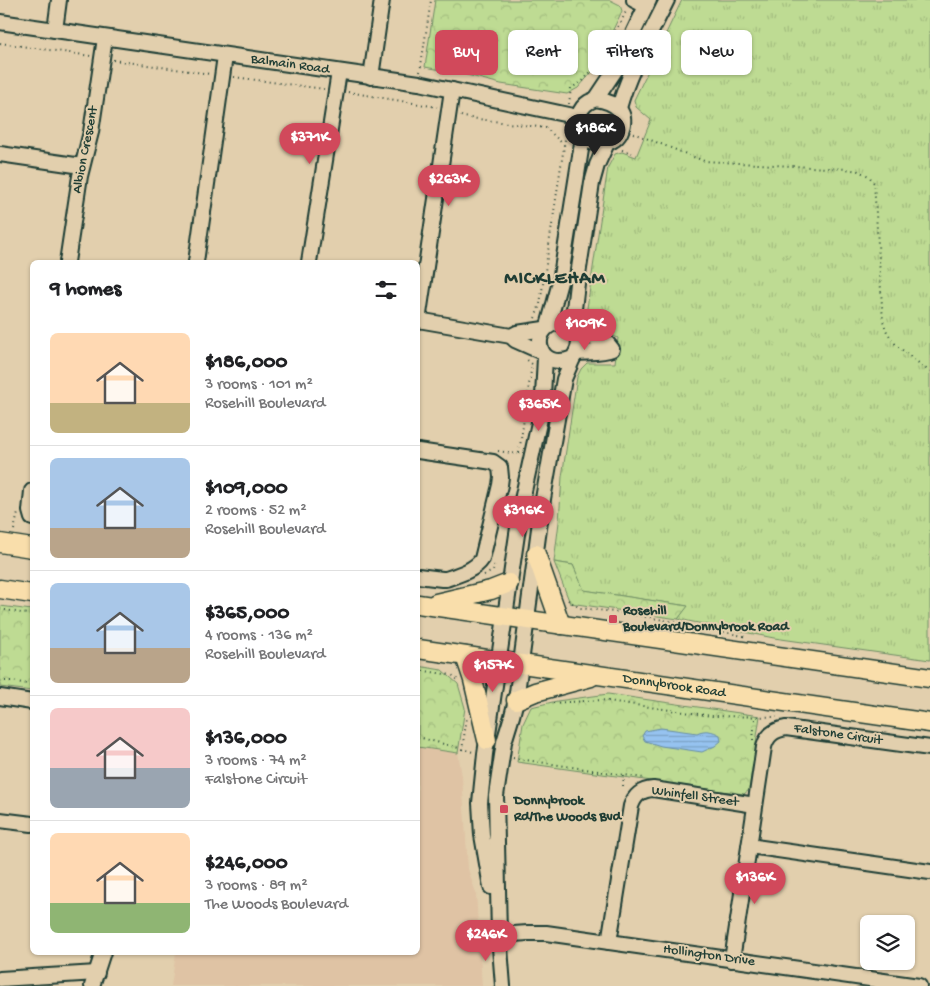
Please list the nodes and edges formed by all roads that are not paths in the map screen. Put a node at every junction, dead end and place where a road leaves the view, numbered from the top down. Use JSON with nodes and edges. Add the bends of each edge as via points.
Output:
{"nodes":[{"id":1,"x":59,"y":0,"type":"edge"},
{"id":2,"x":382,"y":0,"type":"edge"},
{"id":3,"x":667,"y":0,"type":"edge"},
{"id":4,"x":639,"y":3,"type":"edge"},
{"id":5,"x":0,"y":22,"type":"edge"},
{"id":6,"x":55,"y":30,"type":"junction"},
{"id":7,"x":106,"y":38,"type":"junction"},
{"id":8,"x":226,"y":56,"type":"junction"},
{"id":9,"x":339,"y":72,"type":"junction"},
{"id":10,"x":371,"y":76,"type":"junction"},
{"id":11,"x":452,"y":90,"type":"junction"},
{"id":12,"x":596,"y":99,"type":"junction"},
{"id":13,"x":619,"y":108,"type":"junction"},
{"id":14,"x":573,"y":116,"type":"junction"},
{"id":15,"x":583,"y":137,"type":"junction"},
{"id":16,"x":606,"y":143,"type":"junction"},
{"id":17,"x":0,"y":154,"type":"edge"},
{"id":18,"x":82,"y":166,"type":"junction"},
{"id":19,"x":67,"y":260,"type":"edge"},
{"id":20,"x":196,"y":260,"type":"edge"},
{"id":21,"x":309,"y":260,"type":"edge"},
{"id":22,"x":420,"y":307,"type":"edge"},
{"id":23,"x":420,"y":321,"type":"edge"},
{"id":24,"x":546,"y":328,"type":"junction"},
{"id":25,"x":575,"y":329,"type":"junction"},
{"id":26,"x":527,"y":338,"type":"junction"},
{"id":27,"x":543,"y":354,"type":"junction"},
{"id":28,"x":574,"y":355,"type":"junction"},
{"id":29,"x":420,"y":451,"type":"edge"},
{"id":30,"x":0,"y":543,"type":"edge"},
{"id":31,"x":30,"y":548,"type":"edge"},
{"id":32,"x":536,"y":554,"type":"junction"},
{"id":33,"x":420,"y":576,"type":"edge"},
{"id":34,"x":509,"y":583,"type":"junction"},
{"id":35,"x":0,"y":589,"type":"edge"},
{"id":36,"x":30,"y":594,"type":"edge"},
{"id":37,"x":422,"y":605,"type":"edge"},
{"id":38,"x":506,"y":617,"type":"junction"},
{"id":39,"x":527,"y":620,"type":"junction"},
{"id":40,"x":561,"y":625,"type":"junction"},
{"id":41,"x":420,"y":649,"type":"edge"},
{"id":42,"x":465,"y":656,"type":"junction"},
{"id":43,"x":499,"y":661,"type":"junction"},
{"id":44,"x":520,"y":664,"type":"junction"},
{"id":45,"x":599,"y":675,"type":"junction"},
{"id":46,"x":930,"y":678,"type":"edge"},
{"id":47,"x":0,"y":697,"type":"edge"},
{"id":48,"x":516,"y":700,"type":"junction"},
{"id":49,"x":30,"y":702,"type":"edge"},
{"id":50,"x":930,"y":723,"type":"edge"},
{"id":51,"x":486,"y":747,"type":"junction"},
{"id":52,"x":930,"y":748,"type":"edge"},
{"id":53,"x":755,"y":805,"type":"junction"},
{"id":54,"x":0,"y":820,"type":"edge"},
{"id":55,"x":30,"y":824,"type":"edge"},
{"id":56,"x":749,"y":846,"type":"junction"},
{"id":57,"x":930,"y":872,"type":"edge"},
{"id":58,"x":499,"y":935,"type":"junction"},
{"id":59,"x":609,"y":942,"type":"junction"},
{"id":60,"x":102,"y":955,"type":"edge"},
{"id":61,"x":732,"y":960,"type":"junction"},
{"id":62,"x":0,"y":979,"type":"edge"},
{"id":63,"x":94,"y":979,"type":"edge"},
{"id":64,"x":868,"y":983,"type":"edge"},
{"id":65,"x":503,"y":986,"type":"edge"},
{"id":66,"x":919,"y":986,"type":"edge"}],
"edges":[{"from":1,"to":6,"type":"street"},
{"from":2,"to":10,"type":"street"},
{"from":3,"to":13,"type":"street"},
{"from":4,"to":12,"type":"street","via":[[616,69]]},
{"from":5,"to":6,"type":"street","name":"Balmain Road"},
{"from":6,"to":7,"type":"street","name":"Balmain Road"},
{"from":7,"to":8,"type":"street","name":"Balmain Road"},
{"from":7,"to":18,"type":"street","name":"Albion Crescent","via":[[91,132]]},
{"from":8,"to":9,"type":"street","name":"Balmain Road"},
{"from":8,"to":20,"type":"street"},
{"from":9,"to":10,"type":"street","name":"Balmain Road"},
{"from":9,"to":21,"type":"street"},
{"from":10,"to":11,"type":"street","name":"Balmain Road"},
{"from":11,"to":14,"type":"street","name":"Balmain Road"},
{"from":11,"to":22,"type":"street"},
{"from":12,"to":13,"type":"street","via":[[606,100]]},
{"from":12,"to":14,"type":"street"},
{"from":13,"to":16,"type":"street","via":[[622,129],[618,136]]},
{"from":14,"to":15,"type":"street"},
{"from":15,"to":16,"type":"street"},
{"from":15,"to":24,"type":"street","via":[[560,282]]},
{"from":16,"to":25,"type":"street","via":[[592,183],[574,309]]},
{"from":17,"to":18,"type":"street"},
{"from":18,"to":19,"type":"street","name":"Albion Crescent"},
{"from":23,"to":26,"type":"street","via":[[511,336],[517,333]]},
{"from":24,"to":25,"type":"street","via":[[563,323]]},
{"from":24,"to":26,"type":"street"},
{"from":24,"to":27,"type":"street","via":[[540,339]]},
{"from":25,"to":28,"type":"street","via":[[578,348]]},
{"from":25,"to":28,"type":"street","via":[[612,349]]},
{"from":26,"to":27,"type":"street"},
{"from":27,"to":28,"type":"street","via":[[560,362]]},
{"from":27,"to":34,"type":"street","via":[[540,418],[522,500]]},
{"from":28,"to":32,"type":"street","via":[[564,379],[558,408]]},
{"from":29,"to":33,"type":"street","via":[[493,462],[500,467],[501,477],[479,563],[446,579]]},
{"from":30,"to":31,"type":"main road"},
{"from":32,"to":39,"type":"street"},
{"from":32,"to":40,"type":"main road"},
{"from":34,"to":37,"type":"main road"},
{"from":34,"to":38,"type":"street"},
{"from":35,"to":36,"type":"main road"},
{"from":37,"to":38,"type":"main road"},
{"from":38,"to":39,"type":"main road"},
{"from":38,"to":43,"type":"street"},
{"from":39,"to":40,"type":"main road"},
{"from":39,"to":44,"type":"street"},
{"from":40,"to":46,"type":"main road"},
{"from":41,"to":42,"type":"main road","name":"Donnybrook Road"},
{"from":42,"to":43,"type":"main road","name":"Donnybrook Road"},
{"from":42,"to":51,"type":"main road"},
{"from":43,"to":44,"type":"main road","name":"Donnybrook Road"},
{"from":43,"to":51,"type":"street"},
{"from":44,"to":45,"type":"main road","name":"Donnybrook Road"},
{"from":44,"to":48,"type":"street"},
{"from":45,"to":48,"type":"main road"},
{"from":45,"to":50,"type":"main road","name":"Donnybrook Road"},
{"from":47,"to":49,"type":"street"},
{"from":48,"to":58,"type":"street","via":[[501,756],[496,796]]},
{"from":51,"to":58,"type":"street","via":[[480,803],[482,835]]},
{"from":52,"to":53,"type":"street","name":"Falstone Circuit","via":[[786,728],[778,730],[766,741]]},
{"from":53,"to":56,"type":"street","name":"Falstone Circuit"},
{"from":53,"to":59,"type":"street","name":"Whinfell Street","via":[[653,789],[638,794],[631,806]]},
{"from":54,"to":55,"type":"street"},
{"from":56,"to":57,"type":"street"},
{"from":56,"to":61,"type":"street","name":"Falstone Circuit"},
{"from":58,"to":59,"type":"street","name":"Hollington Drive","via":[[546,933]]},
{"from":58,"to":65,"type":"street"},
{"from":59,"to":61,"type":"street","name":"Hollington Drive"},
{"from":60,"to":63,"type":"street"},
{"from":61,"to":64,"type":"street","name":"Hollington Drive"},
{"from":62,"to":63,"type":"street"},
{"from":64,"to":66,"type":"street","name":"Hollington Drive"}]}
